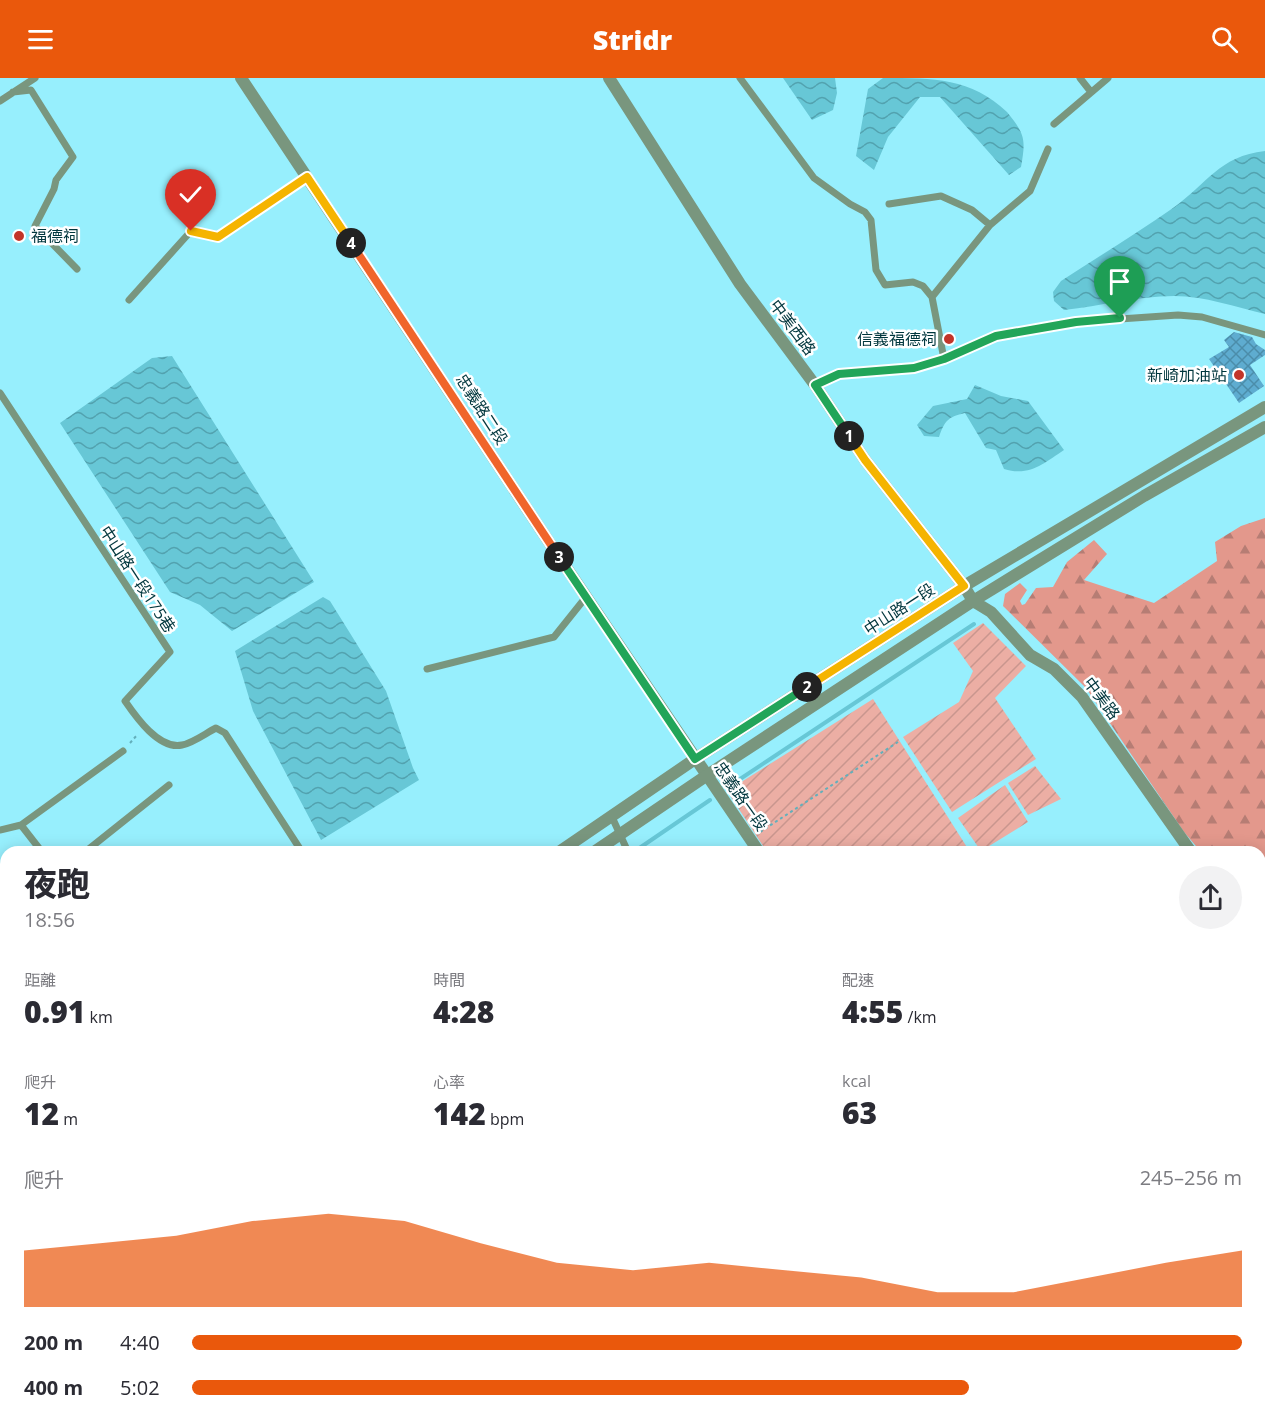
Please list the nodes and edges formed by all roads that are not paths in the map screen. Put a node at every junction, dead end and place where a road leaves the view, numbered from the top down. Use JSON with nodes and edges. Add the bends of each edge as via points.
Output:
{"nodes":[{"id":1,"x":34,"y":78,"type":"edge"},
{"id":2,"x":241,"y":78,"type":"edge"},
{"id":3,"x":609,"y":78,"type":"edge"},
{"id":4,"x":740,"y":78,"type":"edge"},
{"id":5,"x":1080,"y":78,"type":"edge"},
{"id":6,"x":1108,"y":78,"type":"edge"},
{"id":7,"x":13,"y":92,"type":"junction"},
{"id":8,"x":1091,"y":92,"type":"junction"},
{"id":9,"x":0,"y":101,"type":"edge"},
{"id":10,"x":1054,"y":124,"type":"dead end"},
{"id":11,"x":1048,"y":148,"type":"dead end"},
{"id":12,"x":307,"y":177,"type":"junction"},
{"id":13,"x":889,"y":204,"type":"dead end"},
{"id":14,"x":990,"y":225,"type":"junction"},
{"id":15,"x":77,"y":269,"type":"dead end"},
{"id":16,"x":932,"y":297,"type":"junction"},
{"id":17,"x":129,"y":300,"type":"dead end"},
{"id":18,"x":1265,"y":334,"type":"edge"},
{"id":19,"x":944,"y":359,"type":"junction"},
{"id":20,"x":815,"y":385,"type":"junction"},
{"id":21,"x":0,"y":393,"type":"edge"},
{"id":22,"x":1264,"y":409,"type":"edge"},
{"id":23,"x":1265,"y":428,"type":"edge"},
{"id":24,"x":1137,"y":483,"type":"junction"},
{"id":25,"x":1144,"y":496,"type":"junction"},
{"id":26,"x":964,"y":586,"type":"junction"},
{"id":27,"x":586,"y":597,"type":"junction"},
{"id":28,"x":974,"y":601,"type":"junction"},
{"id":29,"x":427,"y":669,"type":"dead end"},
{"id":30,"x":123,"y":751,"type":"road end"},
{"id":31,"x":695,"y":759,"type":"junction"},
{"id":32,"x":706,"y":776,"type":"junction"},
{"id":33,"x":169,"y":785,"type":"dead end"},
{"id":34,"x":612,"y":818,"type":"junction"},
{"id":35,"x":21,"y":825,"type":"junction"},
{"id":36,"x":0,"y":830,"type":"edge"},
{"id":37,"x":621,"y":835,"type":"junction"},
{"id":38,"x":37,"y":846,"type":"edge"},
{"id":39,"x":93,"y":846,"type":"edge"},
{"id":40,"x":298,"y":846,"type":"edge"},
{"id":41,"x":568,"y":846,"type":"edge"},
{"id":42,"x":604,"y":846,"type":"edge"},
{"id":43,"x":626,"y":846,"type":"edge"},
{"id":44,"x":755,"y":846,"type":"edge"},
{"id":45,"x":1187,"y":846,"type":"edge"}],
"edges":[{"from":1,"to":7,"type":"lane"},
{"from":2,"to":12,"type":"street","name":"忠義路二段"},
{"from":3,"to":20,"type":"street","name":"中美西路","via":[[740,284]]},
{"from":4,"to":16,"type":"lane","via":[[814,178],[871,220],[876,270],[885,285],[913,282],[923,286]]},
{"from":5,"to":8,"type":"lane"},
{"from":6,"to":8,"type":"lane"},
{"from":7,"to":9,"type":"lane"},
{"from":7,"to":15,"type":"lane","via":[[31,90],[74,157],[56,180],[36,226]]},
{"from":8,"to":10,"type":"lane"},
{"from":11,"to":14,"type":"lane","via":[[1030,191]]},
{"from":12,"to":17,"type":"lane","via":[[218,237],[191,231]]},
{"from":12,"to":27,"type":"street","name":"忠義路二段"},
{"from":13,"to":14,"type":"lane","via":[[941,196],[972,210]]},
{"from":14,"to":16,"type":"lane"},
{"from":16,"to":19,"type":"lane"},
{"from":18,"to":19,"type":"lane","via":[[1202,317],[1120,318],[996,336]]},
{"from":19,"to":20,"type":"lane","via":[[914,368],[839,374]]},
{"from":20,"to":26,"type":"street","name":"中美西路","via":[[865,460]]},
{"from":21,"to":40,"type":"lane","name":"中山路一段175巷","via":[[170,652],[125,701],[144,727],[170,745],[183,745],[216,728],[225,733]]},
{"from":22,"to":24,"type":"street","name":"中山路一段"},
{"from":23,"to":25,"type":"street","name":"中山路一段"},
{"from":24,"to":25,"type":"street"},
{"from":24,"to":26,"type":"street","name":"中山路一段"},
{"from":25,"to":28,"type":"street","name":"中山路一段"},
{"from":26,"to":28,"type":"street","name":"中美路"},
{"from":26,"to":31,"type":"street","name":"中山路一段"},
{"from":27,"to":29,"type":"lane","via":[[554,637]]},
{"from":27,"to":31,"type":"street","name":"忠義路二段"},
{"from":28,"to":32,"type":"street","name":"中山路一段"},
{"from":28,"to":45,"type":"street","name":"中美路","via":[[990,612],[1030,655],[1054,669],[1082,697]]},
{"from":30,"to":35,"type":"lane"},
{"from":31,"to":32,"type":"street","name":"忠義路一段"},
{"from":31,"to":34,"type":"street","name":"中山路一段"},
{"from":32,"to":37,"type":"street","name":"中山路一段"},
{"from":32,"to":44,"type":"street","name":"忠義路一段"},
{"from":33,"to":39,"type":"lane"},
{"from":34,"to":37,"type":"lane"},
{"from":34,"to":41,"type":"street","name":"中山路一段"},
{"from":35,"to":36,"type":"lane"},
{"from":35,"to":38,"type":"lane"},
{"from":37,"to":42,"type":"street","name":"中山路一段"},
{"from":37,"to":43,"type":"lane"}]}
